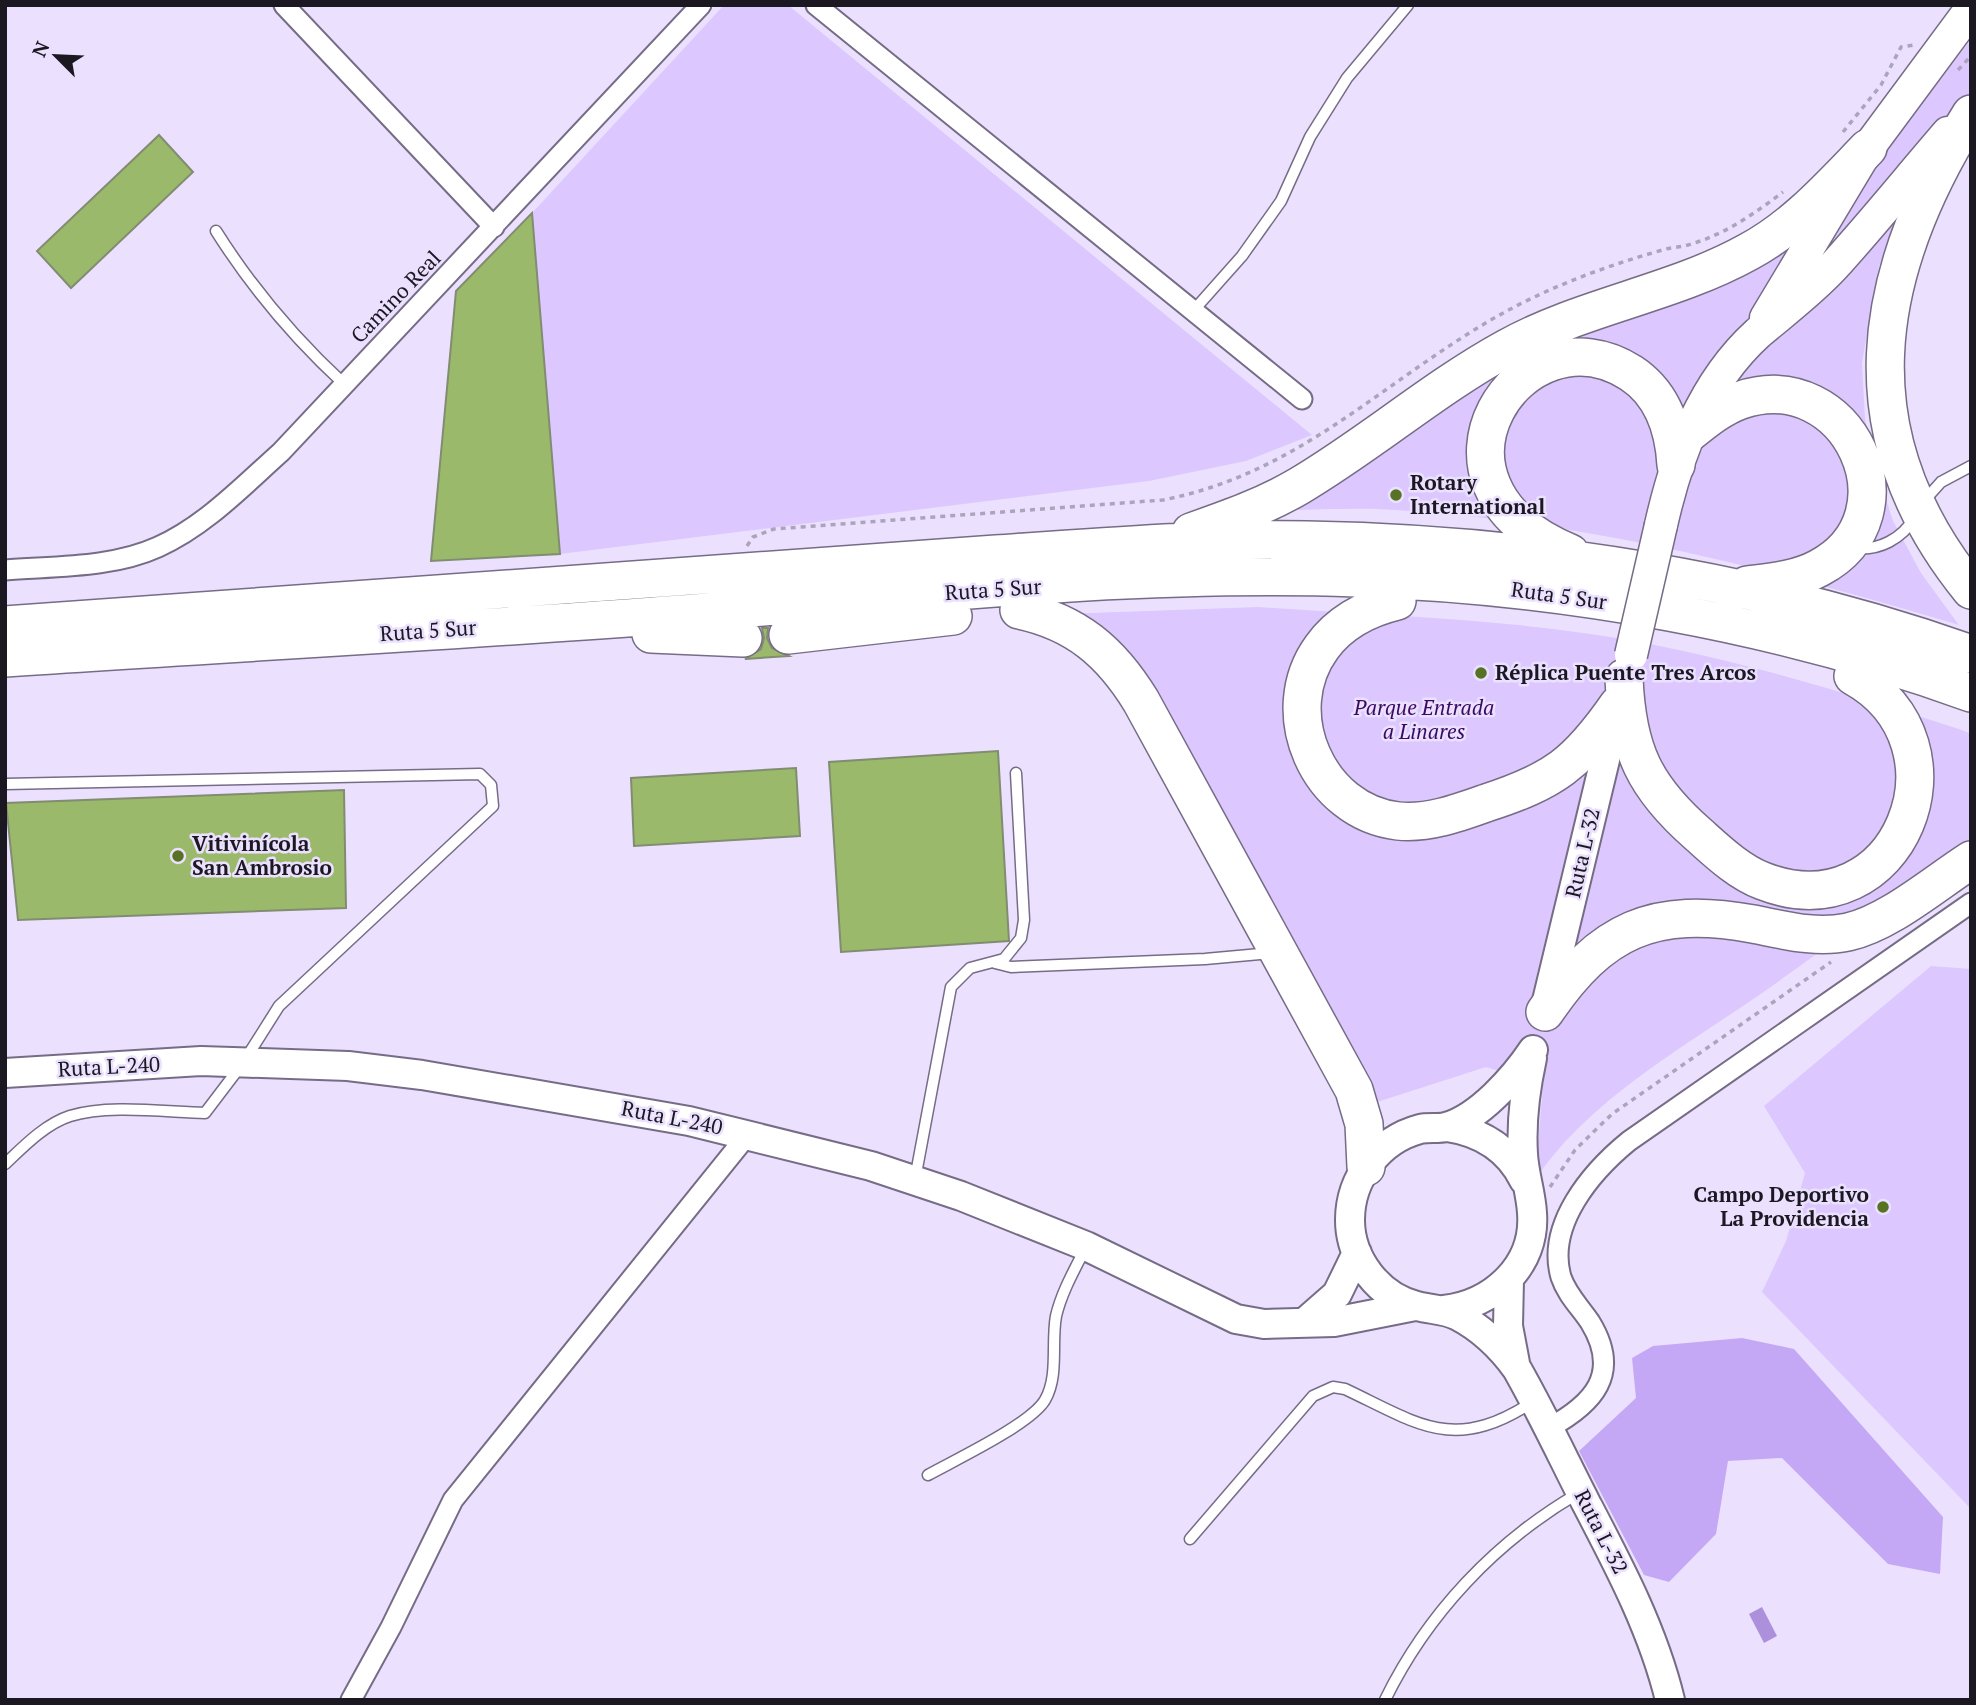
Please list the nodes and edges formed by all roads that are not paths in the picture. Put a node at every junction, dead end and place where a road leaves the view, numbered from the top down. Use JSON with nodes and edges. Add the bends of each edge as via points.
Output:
{"nodes":[{"id":1,"x":284,"y":5,"type":"edge"},
{"id":2,"x":701,"y":5,"type":"edge"},
{"id":3,"x":816,"y":5,"type":"edge"},
{"id":4,"x":1408,"y":5,"type":"edge"},
{"id":5,"x":1971,"y":9,"type":"edge"},
{"id":6,"x":1971,"y":107,"type":"edge"},
{"id":7,"x":1971,"y":114,"type":"edge"},
{"id":8,"x":1854,"y":142,"type":"junction"},
{"id":9,"x":494,"y":227,"type":"junction"},
{"id":10,"x":216,"y":231,"type":"dead end"},
{"id":11,"x":1194,"y":310,"type":"junction"},
{"id":12,"x":1757,"y":335,"type":"junction"},
{"id":13,"x":344,"y":384,"type":"junction"},
{"id":14,"x":1302,"y":398,"type":"dead end"},
{"id":15,"x":1682,"y":450,"type":"junction"},
{"id":16,"x":1971,"y":466,"type":"edge"},
{"id":17,"x":1918,"y":512,"type":"junction"},
{"id":18,"x":1140,"y":545,"type":"junction"},
{"id":19,"x":1847,"y":546,"type":"junction"},
{"id":20,"x":1594,"y":562,"type":"junction"},
{"id":21,"x":5,"y":570,"type":"edge"},
{"id":22,"x":1722,"y":586,"type":"junction"},
{"id":23,"x":1971,"y":590,"type":"edge"},
{"id":24,"x":1397,"y":600,"type":"junction"},
{"id":25,"x":1019,"y":610,"type":"junction"},
{"id":26,"x":589,"y":621,"type":"junction"},
{"id":27,"x":5,"y":625,"type":"edge"},
{"id":28,"x":788,"y":635,"type":"dead end"},
{"id":29,"x":743,"y":638,"type":"dead end"},
{"id":30,"x":1971,"y":654,"type":"edge"},
{"id":31,"x":5,"y":659,"type":"edge"},
{"id":32,"x":1853,"y":677,"type":"junction"},
{"id":33,"x":1624,"y":679,"type":"junction"},
{"id":34,"x":1971,"y":693,"type":"edge"},
{"id":35,"x":1971,"y":709,"type":"edge"},
{"id":36,"x":1016,"y":774,"type":"dead end"},
{"id":37,"x":5,"y":784,"type":"edge"},
{"id":38,"x":1971,"y":860,"type":"edge"},
{"id":39,"x":1971,"y":903,"type":"edge"},
{"id":40,"x":1279,"y":953,"type":"junction"},
{"id":41,"x":995,"y":963,"type":"junction"},
{"id":42,"x":1545,"y":1012,"type":"junction"},
{"id":43,"x":1533,"y":1050,"type":"junction"},
{"id":44,"x":243,"y":1063,"type":"junction"},
{"id":45,"x":5,"y":1073,"type":"edge"},
{"id":46,"x":1447,"y":1127,"type":"junction"},
{"id":47,"x":749,"y":1133,"type":"junction"},
{"id":48,"x":5,"y":1164,"type":"edge"},
{"id":49,"x":1366,"y":1167,"type":"junction"},
{"id":50,"x":915,"y":1180,"type":"junction"},
{"id":51,"x":1525,"y":1182,"type":"junction"},
{"id":52,"x":1086,"y":1246,"type":"junction"},
{"id":53,"x":1357,"y":1253,"type":"junction"},
{"id":54,"x":1509,"y":1280,"type":"junction"},
{"id":55,"x":1415,"y":1306,"type":"junction"},
{"id":56,"x":1444,"y":1310,"type":"junction"},
{"id":57,"x":1305,"y":1322,"type":"junction"},
{"id":58,"x":1517,"y":1369,"type":"junction"},
{"id":59,"x":1535,"y":1401,"type":"junction"},
{"id":60,"x":1549,"y":1429,"type":"junction"},
{"id":61,"x":928,"y":1475,"type":"dead end"},
{"id":62,"x":1581,"y":1492,"type":"junction"},
{"id":63,"x":1191,"y":1539,"type":"dead end"},
{"id":64,"x":351,"y":1700,"type":"edge"},
{"id":65,"x":1385,"y":1700,"type":"edge"},
{"id":66,"x":1670,"y":1700,"type":"edge"}],
"edges":[{"from":1,"to":9,"type":"street"},
{"from":2,"to":9,"type":"street","name":"Camino Real"},
{"from":3,"to":11,"type":"street"},
{"from":4,"to":11,"type":"lane","via":[[1371,46],[1328,107],[1281,201],[1242,256]]},
{"from":5,"to":8,"type":"main road"},
{"from":6,"to":12,"type":"main road","via":[[1833,267]]},
{"from":7,"to":17,"type":"highway","via":[[1913,224],[1898,268],[1887,331],[1889,421]]},
{"from":8,"to":12,"type":"main road"},
{"from":8,"to":18,"type":"highway","via":[[1808,209],[1751,251],[1552,325],[1478,365],[1296,487],[1230,518]]},
{"from":9,"to":13,"type":"street","name":"Camino Real"},
{"from":10,"to":13,"type":"lane","via":[[264,299]]},
{"from":11,"to":14,"type":"street"},
{"from":12,"to":15,"type":"main road","via":[[1712,390]]},
{"from":13,"to":21,"type":"street","name":"Camino Real","via":[[281,452],[192,527],[156,548],[117,560]]},
{"from":15,"to":19,"type":"highway","via":[[1733,403],[1764,396],[1805,401],[1833,416],[1859,450],[1867,484],[1863,517]]},
{"from":15,"to":20,"type":"highway","via":[[1659,401],[1646,385],[1618,366],[1596,360],[1564,360],[1533,371],[1508,390],[1496,408],[1486,439],[1488,470],[1498,497],[1509,514],[1536,535]]},
{"from":15,"to":33,"type":"main road","bridge":true},
{"from":16,"to":17,"type":"lane","via":[[1941,482]]},
{"from":17,"to":19,"type":"lane","via":[[1893,540],[1870,549]]},
{"from":17,"to":23,"type":"highway"},
{"from":18,"to":20,"type":"highway","name":"Ruta 5 Sur","via":[[1337,541]]},
{"from":18,"to":27,"type":"highway","name":"Ruta 5 Sur"},
{"from":19,"to":22,"type":"highway","via":[[1801,576]]},
{"from":20,"to":22,"type":"highway","name":"Ruta 5 Sur"},
{"from":22,"to":30,"type":"highway","name":"Ruta 5 Sur","via":[[1886,627]]},
{"from":24,"to":25,"type":"highway","via":[[1242,597]]},
{"from":24,"to":32,"type":"highway","via":[[1614,624],[1763,653]]},
{"from":24,"to":33,"type":"highway","via":[[1357,616],[1331,636],[1310,668],[1302,701],[1307,746],[1321,773],[1339,795],[1371,814],[1401,821],[1428,820],[1529,788],[1575,759]]},
{"from":25,"to":28,"type":"highway"},
{"from":25,"to":40,"type":"highway","via":[[1070,626],[1116,664],[1142,701]]},
{"from":26,"to":29,"type":"highway","via":[[664,636]]},
{"from":26,"to":31,"type":"highway","name":"Ruta 5 Sur"},
{"from":26,"to":34,"type":"highway","name":"Ruta 5 Sur","via":[[1076,584],[1285,577],[1381,579],[1541,593],[1669,613],[1835,652]]},
{"from":32,"to":33,"type":"highway","via":[[1879,691],[1907,724],[1921,767],[1920,798],[1909,829],[1884,860],[1847,882],[1802,890],[1769,883],[1744,871],[1655,791],[1629,734]]},
{"from":32,"to":35,"type":"highway"},
{"from":33,"to":42,"type":"main road","name":"Ruta L-32"},
{"from":36,"to":41,"type":"lane","via":[[1024,929],[1012,953]]},
{"from":37,"to":44,"type":"lane","via":[[480,774],[491,785],[493,806],[279,1006]]},
{"from":38,"to":42,"type":"highway","via":[[1882,919],[1846,932],[1810,934],[1702,916],[1652,923],[1600,951],[1567,982]]},
{"from":39,"to":60,"type":"street","via":[[1629,1141],[1597,1172],[1565,1221],[1559,1255],[1564,1284],[1598,1338],[1601,1377],[1584,1407]]},
{"from":40,"to":41,"type":"lane","via":[[1011,967]]},
{"from":40,"to":49,"type":"highway","via":[[1354,1090],[1364,1124]]},
{"from":41,"to":50,"type":"lane","via":[[970,968],[951,988]]},
{"from":42,"to":43,"type":"main road","name":"Ruta L-32"},
{"from":43,"to":46,"type":"main road","name":"Ruta L-32","via":[[1501,1090]]},
{"from":43,"to":51,"type":"main road","name":"Ruta L-32","via":[[1523,1118]]},
{"from":44,"to":45,"type":"main road","name":"Ruta L-240","via":[[201,1061]]},
{"from":44,"to":47,"type":"main road","name":"Ruta L-240","via":[[326,1064],[422,1074]]},
{"from":44,"to":48,"type":"lane","via":[[205,1113],[110,1111],[69,1116],[30,1140]]},
{"from":46,"to":49,"type":"main road","name":"Ruta L-32","via":[[1407,1133],[1384,1147]]},
{"from":46,"to":51,"type":"main road","via":[[1488,1139],[1510,1158]]},
{"from":47,"to":50,"type":"main road","name":"Ruta L-240"},
{"from":47,"to":64,"type":"street","via":[[461,1489]]},
{"from":49,"to":53,"type":"main road","name":"Ruta L-32","via":[[1350,1209]]},
{"from":50,"to":52,"type":"main road","name":"Ruta L-240"},
{"from":51,"to":54,"type":"main road","name":"Ruta L-32","via":[[1532,1211],[1530,1241]]},
{"from":52,"to":57,"type":"main road","name":"Ruta L-240","via":[[1236,1320]]},
{"from":52,"to":61,"type":"lane","via":[[1056,1317],[1051,1383],[1045,1401],[1031,1416]]},
{"from":53,"to":55,"type":"main road","name":"Ruta L-32","via":[[1380,1286]]},
{"from":53,"to":57,"type":"main road","via":[[1337,1294]]},
{"from":54,"to":56,"type":"main road","via":[[1479,1301]]},
{"from":54,"to":58,"type":"main road","name":"Ruta L-32","via":[[1508,1326]]},
{"from":55,"to":56,"type":"main road","name":"Ruta L-32"},
{"from":55,"to":57,"type":"main road","name":"Ruta L-240","via":[[1351,1321]]},
{"from":56,"to":58,"type":"main road","name":"Ruta L-32","via":[[1485,1333]]},
{"from":58,"to":59,"type":"main road","name":"Ruta L-32"},
{"from":59,"to":60,"type":"main road","name":"Ruta L-32"},
{"from":59,"to":63,"type":"lane","via":[[1488,1426],[1445,1430],[1333,1387],[1313,1396]]},
{"from":60,"to":62,"type":"main road","name":"Ruta L-32"},
{"from":62,"to":65,"type":"lane","via":[[1530,1524],[1464,1585],[1429,1628]]},
{"from":62,"to":66,"type":"main road","name":"Ruta L-32","via":[[1646,1625]]}]}
